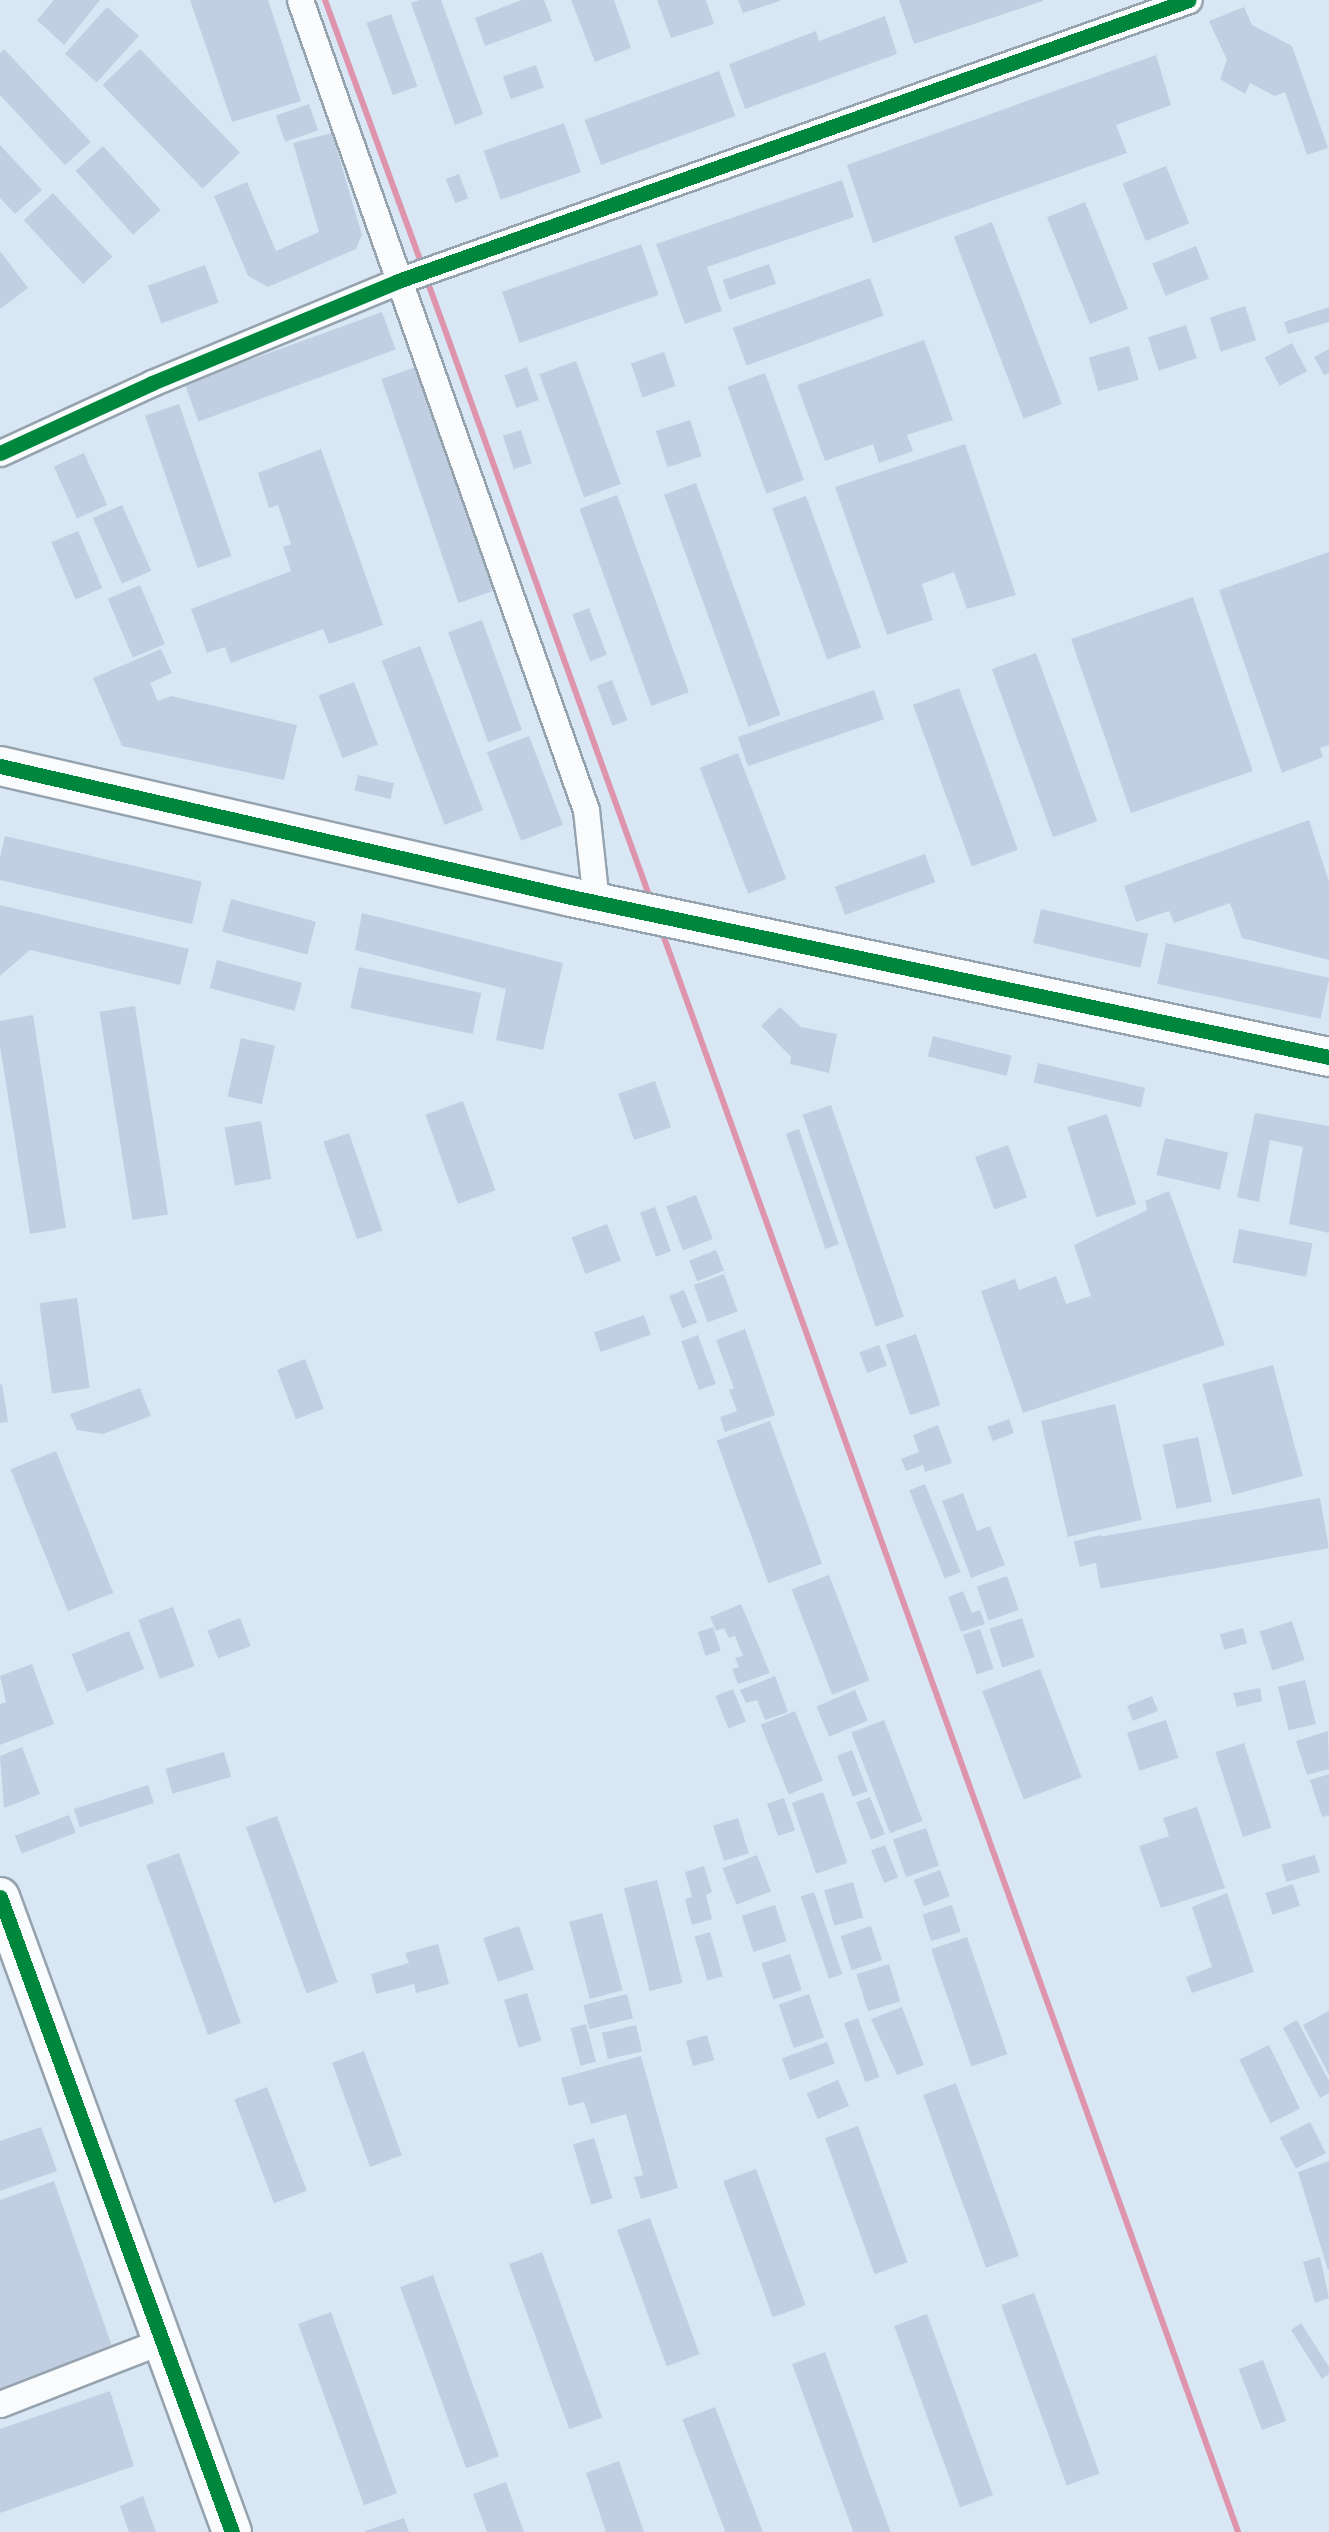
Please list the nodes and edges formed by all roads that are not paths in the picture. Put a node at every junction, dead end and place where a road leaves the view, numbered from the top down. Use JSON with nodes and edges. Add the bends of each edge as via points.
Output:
{"nodes":[{"id":1,"x":300,"y":0,"type":"edge"},
{"id":2,"x":1189,"y":0,"type":"edge"},
{"id":3,"x":404,"y":278,"type":"junction"},
{"id":4,"x":0,"y":453,"type":"edge"},
{"id":5,"x":0,"y":766,"type":"edge"},
{"id":6,"x":596,"y":902,"type":"junction"},
{"id":7,"x":1329,"y":1057,"type":"edge"},
{"id":8,"x":0,"y":1897,"type":"edge"},
{"id":9,"x":162,"y":2340,"type":"junction"},
{"id":10,"x":0,"y":2404,"type":"edge"},
{"id":11,"x":232,"y":2532,"type":"edge"}],
"edges":[{"from":1,"to":3,"type":"street"},
{"from":2,"to":3,"type":"street"},
{"from":3,"to":4,"type":"street"},
{"from":3,"to":6,"type":"street","via":[[586,810]]},
{"from":5,"to":6,"type":"street"},
{"from":6,"to":7,"type":"street"},
{"from":8,"to":9,"type":"street"},
{"from":9,"to":10,"type":"street"},
{"from":9,"to":11,"type":"street"}]}
